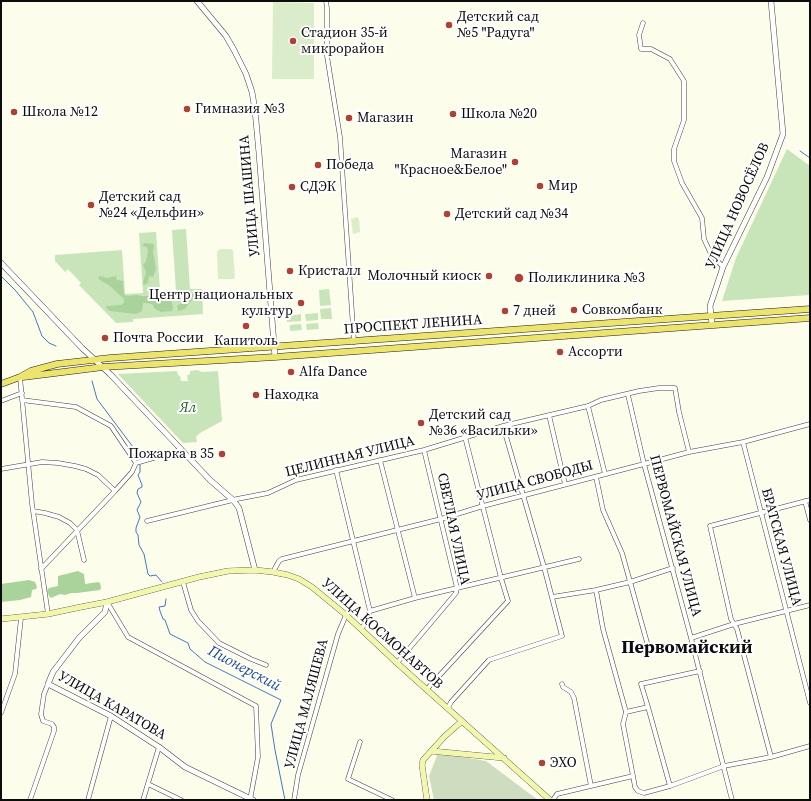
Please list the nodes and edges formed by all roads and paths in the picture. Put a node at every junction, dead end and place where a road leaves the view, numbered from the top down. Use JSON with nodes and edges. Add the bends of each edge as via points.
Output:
{"nodes":[{"id":1,"x":198,"y":1,"type":"edge"},
{"id":2,"x":326,"y":1,"type":"edge"},
{"id":3,"x":771,"y":1,"type":"edge"},
{"id":4,"x":643,"y":22,"type":"dead end"},
{"id":5,"x":1,"y":263,"type":"edge"},
{"id":6,"x":723,"y":267,"type":"junction"},
{"id":7,"x":810,"y":309,"type":"edge"},
{"id":8,"x":711,"y":316,"type":"junction"},
{"id":9,"x":810,"y":318,"type":"edge"},
{"id":10,"x":712,"y":325,"type":"junction"},
{"id":11,"x":444,"y":335,"type":"junction"},
{"id":12,"x":354,"y":342,"type":"junction"},
{"id":13,"x":445,"y":344,"type":"junction"},
{"id":14,"x":274,"y":348,"type":"junction"},
{"id":15,"x":275,"y":357,"type":"junction"},
{"id":16,"x":95,"y":359,"type":"junction"},
{"id":17,"x":103,"y":367,"type":"junction"},
{"id":18,"x":20,"y":377,"type":"junction"},
{"id":19,"x":1,"y":384,"type":"edge"},
{"id":20,"x":22,"y":393,"type":"junction"},
{"id":21,"x":628,"y":395,"type":"junction"},
{"id":22,"x":22,"y":400,"type":"junction"},
{"id":23,"x":1,"y":401,"type":"edge"},
{"id":24,"x":588,"y":406,"type":"junction"},
{"id":25,"x":549,"y":415,"type":"junction"},
{"id":26,"x":810,"y":424,"type":"edge"},
{"id":27,"x":503,"y":426,"type":"junction"},
{"id":28,"x":465,"y":437,"type":"junction"},
{"id":29,"x":742,"y":442,"type":"junction"},
{"id":30,"x":181,"y":450,"type":"junction"},
{"id":31,"x":424,"y":450,"type":"junction"},
{"id":32,"x":689,"y":452,"type":"junction"},
{"id":33,"x":380,"y":460,"type":"junction"},
{"id":34,"x":136,"y":463,"type":"junction"},
{"id":35,"x":28,"y":464,"type":"junction"},
{"id":36,"x":644,"y":464,"type":"junction"},
{"id":37,"x":1,"y":469,"type":"edge"},
{"id":38,"x":336,"y":470,"type":"junction"},
{"id":39,"x":605,"y":474,"type":"junction"},
{"id":40,"x":596,"y":476,"type":"junction"},
{"id":41,"x":566,"y":484,"type":"junction"},
{"id":42,"x":115,"y":491,"type":"junction"},
{"id":43,"x":524,"y":495,"type":"junction"},
{"id":44,"x":233,"y":500,"type":"junction"},
{"id":45,"x":808,"y":501,"type":"edge"},
{"id":46,"x":483,"y":506,"type":"junction"},
{"id":47,"x":34,"y":511,"type":"junction"},
{"id":48,"x":761,"y":514,"type":"junction"},
{"id":49,"x":441,"y":519,"type":"junction"},
{"id":50,"x":810,"y":520,"type":"edge"},
{"id":51,"x":147,"y":521,"type":"dead end"},
{"id":52,"x":77,"y":530,"type":"junction"},
{"id":53,"x":398,"y":530,"type":"junction"},
{"id":54,"x":354,"y":541,"type":"junction"},
{"id":55,"x":579,"y":559,"type":"dead end"},
{"id":56,"x":84,"y":560,"type":"dead end"},
{"id":57,"x":544,"y":567,"type":"junction"},
{"id":58,"x":673,"y":568,"type":"junction"},
{"id":59,"x":41,"y":569,"type":"junction"},
{"id":60,"x":255,"y":570,"type":"junction"},
{"id":61,"x":273,"y":572,"type":"junction"},
{"id":62,"x":500,"y":578,"type":"junction"},
{"id":63,"x":183,"y":582,"type":"junction"},
{"id":64,"x":630,"y":582,"type":"junction"},
{"id":65,"x":457,"y":588,"type":"junction"},
{"id":66,"x":596,"y":590,"type":"junction"},
{"id":67,"x":552,"y":597,"type":"junction"},
{"id":68,"x":415,"y":598,"type":"junction"},
{"id":69,"x":107,"y":602,"type":"junction"},
{"id":70,"x":810,"y":605,"type":"edge"},
{"id":71,"x":370,"y":611,"type":"junction"},
{"id":72,"x":786,"y":611,"type":"junction"},
{"id":73,"x":48,"y":614,"type":"junction"},
{"id":74,"x":346,"y":615,"type":"junction"},
{"id":75,"x":20,"y":618,"type":"junction"},
{"id":76,"x":1,"y":619,"type":"edge"},
{"id":77,"x":734,"y":624,"type":"junction"},
{"id":78,"x":361,"y":629,"type":"junction"},
{"id":79,"x":691,"y":638,"type":"junction"},
{"id":80,"x":648,"y":646,"type":"dead end"},
{"id":81,"x":396,"y":663,"type":"junction"},
{"id":82,"x":266,"y":664,"type":"dead end"},
{"id":83,"x":700,"y":671,"type":"junction"},
{"id":84,"x":48,"y":684,"type":"junction"},
{"id":85,"x":562,"y":684,"type":"dead end"},
{"id":86,"x":426,"y":689,"type":"junction"},
{"id":87,"x":810,"y":703,"type":"edge"},
{"id":88,"x":648,"y":707,"type":"junction"},
{"id":89,"x":448,"y":708,"type":"junction"},
{"id":90,"x":626,"y":712,"type":"junction"},
{"id":91,"x":1,"y":713,"type":"edge"},
{"id":92,"x":111,"y":716,"type":"junction"},
{"id":93,"x":462,"y":721,"type":"junction"},
{"id":94,"x":360,"y":742,"type":"dead end"},
{"id":95,"x":810,"y":746,"type":"edge"},
{"id":96,"x":159,"y":747,"type":"junction"},
{"id":97,"x":431,"y":751,"type":"junction"},
{"id":98,"x":771,"y":757,"type":"junction"},
{"id":99,"x":504,"y":758,"type":"junction"},
{"id":100,"x":724,"y":766,"type":"junction"},
{"id":101,"x":633,"y":776,"type":"junction"},
{"id":102,"x":148,"y":784,"type":"junction"},
{"id":103,"x":591,"y":786,"type":"junction"},
{"id":104,"x":670,"y":786,"type":"junction"},
{"id":105,"x":30,"y":800,"type":"edge"},
{"id":106,"x":88,"y":800,"type":"edge"},
{"id":107,"x":143,"y":800,"type":"edge"},
{"id":108,"x":181,"y":800,"type":"edge"},
{"id":109,"x":251,"y":800,"type":"edge"},
{"id":110,"x":294,"y":800,"type":"edge"},
{"id":111,"x":392,"y":800,"type":"edge"},
{"id":112,"x":427,"y":800,"type":"edge"},
{"id":113,"x":550,"y":800,"type":"edge"},
{"id":114,"x":553,"y":800,"type":"edge"},
{"id":115,"x":732,"y":800,"type":"edge"}],
"edges":[{"from":1,"to":14,"type":"street","name":"УЛИЦА ШАШИНА","via":[[226,36],[246,74],[252,92]]},
{"from":2,"to":12,"type":"street","via":[[327,56],[340,137]]},
{"from":3,"to":6,"type":"street","name":"УЛИЦА НОВОСЁЛОВ","via":[[783,134],[767,177]]},
{"from":4,"to":6,"type":"street","via":[[639,35],[641,49],[651,50],[670,59],[684,81],[684,120],[674,149],[674,161],[682,183],[702,218],[704,239],[711,254]]},
{"from":5,"to":16,"type":"street"},
{"from":6,"to":8,"type":"street","name":"УЛИЦА НОВОСЁЛОВ","via":[[710,306]]},
{"from":7,"to":8,"type":"main road","name":"ПРОСПЕКТ ЛЕНИНА"},
{"from":8,"to":10,"type":"street","name":"УЛИЦА НОВОСЁЛОВ"},
{"from":8,"to":11,"type":"main road","name":"ПРОСПЕКТ ЛЕНИНА"},
{"from":9,"to":10,"type":"main road","name":"ПРОСПЕКТ ЛЕНИНА"},
{"from":10,"to":13,"type":"main road","name":"ПРОСПЕКТ ЛЕНИНА"},
{"from":11,"to":12,"type":"main road","name":"ПРОСПЕКТ ЛЕНИНА"},
{"from":11,"to":13,"type":"main road"},
{"from":12,"to":14,"type":"main road","name":"ПРОСПЕКТ ЛЕНИНА"},
{"from":13,"to":15,"type":"main road","name":"ПРОСПЕКТ ЛЕНИНА"},
{"from":14,"to":15,"type":"street","name":"УЛИЦА ШАШИНА"},
{"from":14,"to":16,"type":"main road","name":"ПРОСПЕКТ ЛЕНИНА"},
{"from":15,"to":17,"type":"main road","name":"ПРОСПЕКТ ЛЕНИНА"},
{"from":16,"to":17,"type":"street"},
{"from":16,"to":18,"type":"main road","name":"ПРОСПЕКТ ЛЕНИНА","via":[[57,364],[31,371]]},
{"from":17,"to":18,"type":"main road","name":"ПРОСПЕКТ ЛЕНИНА"},
{"from":17,"to":30,"type":"street"},
{"from":18,"to":19,"type":"main road","name":"ПРОСПЕКТ ЛЕНИНА"},
{"from":18,"to":20,"type":"street"},
{"from":20,"to":22,"type":"street"},
{"from":20,"to":23,"type":"street"},
{"from":21,"to":24,"type":"street","name":"ЦЕЛИННАЯ УЛИЦА","via":[[601,400]]},
{"from":21,"to":32,"type":"street","name":"ЦЕЛИННАЯ УЛИЦА","via":[[652,389],[675,388]]},
{"from":21,"to":36,"type":"street","name":"ПЕРВОМАЙСКАЯ УЛИЦА"},
{"from":22,"to":34,"type":"street","via":[[76,407],[111,426]]},
{"from":22,"to":35,"type":"street"},
{"from":24,"to":25,"type":"street","name":"ЦЕЛИННАЯ УЛИЦА"},
{"from":24,"to":39,"type":"street"},
{"from":25,"to":27,"type":"street","name":"ЦЕЛИННАЯ УЛИЦА"},
{"from":25,"to":41,"type":"street"},
{"from":26,"to":29,"type":"street","name":"УЛИЦА СВОБОДЫ"},
{"from":27,"to":28,"type":"street","name":"ЦЕЛИННАЯ УЛИЦА"},
{"from":27,"to":43,"type":"street"},
{"from":28,"to":31,"type":"street","name":"ЦЕЛИННАЯ УЛИЦА"},
{"from":28,"to":46,"type":"street"},
{"from":29,"to":32,"type":"street","name":"УЛИЦА СВОБОДЫ"},
{"from":29,"to":48,"type":"street","name":"БРАТСКАЯ УЛИЦА"},
{"from":30,"to":34,"type":"street"},
{"from":30,"to":44,"type":"street"},
{"from":31,"to":33,"type":"street","name":"ЦЕЛИННАЯ УЛИЦА"},
{"from":31,"to":49,"type":"street","name":"СВЕТЛАЯ УЛИЦА"},
{"from":32,"to":36,"type":"street","name":"УЛИЦА СВОБОДЫ"},
{"from":33,"to":38,"type":"street","name":"ЦЕЛИННАЯ УЛИЦА"},
{"from":33,"to":53,"type":"street"},
{"from":34,"to":42,"type":"street","via":[[132,472]]},
{"from":35,"to":37,"type":"street"},
{"from":35,"to":42,"type":"street","via":[[58,463],[86,469],[98,475]]},
{"from":35,"to":47,"type":"street"},
{"from":36,"to":39,"type":"street","name":"УЛИЦА СВОБОДЫ"},
{"from":36,"to":58,"type":"street","name":"ПЕРВОМАЙСКАЯ УЛИЦА"},
{"from":38,"to":44,"type":"street","name":"ЦЕЛИННАЯ УЛИЦА","via":[[296,480],[268,493]]},
{"from":38,"to":54,"type":"street"},
{"from":39,"to":40,"type":"street","name":"УЛИЦА СВОБОДЫ"},
{"from":40,"to":41,"type":"street","name":"УЛИЦА СВОБОДЫ"},
{"from":40,"to":64,"type":"street","via":[[603,510],[622,553]]},
{"from":41,"to":43,"type":"street","name":"УЛИЦА СВОБОДЫ"},
{"from":42,"to":52,"type":"street"},
{"from":43,"to":46,"type":"street","name":"УЛИЦА СВОБОДЫ"},
{"from":43,"to":57,"type":"street"},
{"from":44,"to":51,"type":"street","name":"ЦЕЛИННАЯ УЛИЦА"},
{"from":44,"to":60,"type":"street","via":[[239,508]]},
{"from":45,"to":48,"type":"street"},
{"from":45,"to":50,"type":"street"},
{"from":46,"to":49,"type":"street","name":"УЛИЦА СВОБОДЫ"},
{"from":46,"to":62,"type":"street"},
{"from":47,"to":52,"type":"street","via":[[59,517]]},
{"from":47,"to":59,"type":"street"},
{"from":48,"to":72,"type":"street","name":"БРАТСКАЯ УЛИЦА"},
{"from":48,"to":77,"type":"street","via":[[710,526]]},
{"from":49,"to":53,"type":"street","name":"УЛИЦА СВОБОДЫ"},
{"from":49,"to":65,"type":"street","name":"СВЕТЛАЯ УЛИЦА"},
{"from":52,"to":56,"type":"street"},
{"from":52,"to":59,"type":"street"},
{"from":53,"to":54,"type":"street","name":"УЛИЦА СВОБОДЫ"},
{"from":53,"to":68,"type":"street"},
{"from":54,"to":61,"type":"street","name":"УЛИЦА СВОБОДЫ","via":[[282,559]]},
{"from":54,"to":71,"type":"street"},
{"from":55,"to":57,"type":"street"},
{"from":57,"to":62,"type":"street"},
{"from":57,"to":67,"type":"street"},
{"from":58,"to":64,"type":"street"},
{"from":58,"to":79,"type":"street","name":"ПЕРВОМАЙСКАЯ УЛИЦА"},
{"from":59,"to":73,"type":"street"},
{"from":60,"to":61,"type":"main road","name":"УЛИЦА КОСМОНАВТОВ"},
{"from":60,"to":63,"type":"main road","name":"УЛИЦА КОСМОНАВТОВ","via":[[228,571]]},
{"from":61,"to":74,"type":"main road","name":"УЛИЦА КОСМОНАВТОВ","via":[[299,579]]},
{"from":62,"to":65,"type":"street"},
{"from":62,"to":86,"type":"street","via":[[508,601]]},
{"from":63,"to":69,"type":"main road","name":"УЛИЦА КОСМОНАВТОВ"},
{"from":63,"to":82,"type":"street","via":[[191,610],[219,642]]},
{"from":64,"to":66,"type":"street"},
{"from":64,"to":80,"type":"street"},
{"from":65,"to":68,"type":"street"},
{"from":65,"to":81,"type":"street","name":"СВЕТЛАЯ УЛИЦА","via":[[452,599]]},
{"from":66,"to":67,"type":"street"},
{"from":66,"to":90,"type":"street","via":[[603,629]]},
{"from":67,"to":89,"type":"street","via":[[562,636],[489,660]]},
{"from":68,"to":71,"type":"street"},
{"from":69,"to":73,"type":"main road","name":"УЛИЦА КОСМОНАВТОВ"},
{"from":69,"to":84,"type":"street","name":"УЛИЦА КАРАТОВА","via":[[105,612],[79,638],[53,672]]},
{"from":69,"to":109,"type":"street","via":[[128,637],[256,706],[258,757]]},
{"from":70,"to":72,"type":"street"},
{"from":71,"to":78,"type":"street","via":[[368,620]]},
{"from":72,"to":77,"type":"street"},
{"from":72,"to":87,"type":"street","name":"БРАТСКАЯ УЛИЦА"},
{"from":73,"to":75,"type":"main road","name":"УЛИЦА КОСМОНАВТОВ"},
{"from":74,"to":78,"type":"main road","name":"УЛИЦА КОСМОНАВТОВ"},
{"from":74,"to":110,"type":"street","name":"УЛИЦА МАЛЯШЕВА","via":[[338,634],[298,775]]},
{"from":75,"to":76,"type":"main road","name":"УЛИЦА КОСМОНАВТОВ"},
{"from":75,"to":91,"type":"street","via":[[15,674]]},
{"from":77,"to":79,"type":"street"},
{"from":77,"to":98,"type":"street"},
{"from":78,"to":81,"type":"main road","name":"УЛИЦА КОСМОНАВТОВ"},
{"from":79,"to":83,"type":"street","name":"ПЕРВОМАЙСКАЯ УЛИЦА"},
{"from":81,"to":86,"type":"main road","name":"УЛИЦА КОСМОНАВТОВ"},
{"from":83,"to":88,"type":"street","via":[[641,684]]},
{"from":83,"to":100,"type":"street","name":"ПЕРВОМАЙСКАЯ УЛИЦА"},
{"from":84,"to":92,"type":"street","name":"УЛИЦА КАРАТОВА"},
{"from":84,"to":105,"type":"street","via":[[41,714],[43,721],[52,724],[54,731]]},
{"from":85,"to":103,"type":"street","via":[[574,698]]},
{"from":86,"to":89,"type":"main road","name":"УЛИЦА КОСМОНАВТОВ"},
{"from":88,"to":90,"type":"street"},
{"from":88,"to":104,"type":"street"},
{"from":89,"to":93,"type":"main road","name":"УЛИЦА КОСМОНАВТОВ"},
{"from":90,"to":101,"type":"street","via":[[623,724]]},
{"from":92,"to":96,"type":"street","name":"УЛИЦА КАРАТОВА"},
{"from":92,"to":106,"type":"street"},
{"from":93,"to":97,"type":"main road"},
{"from":93,"to":99,"type":"main road","name":"УЛИЦА КОСМОНАВТОВ"},
{"from":94,"to":111,"type":"street","via":[[348,779]]},
{"from":95,"to":98,"type":"street"},
{"from":96,"to":102,"type":"street"},
{"from":96,"to":109,"type":"street","name":"УЛИЦА КАРАТОВА","via":[[185,767]]},
{"from":97,"to":99,"type":"main road"},
{"from":97,"to":112,"type":"main road","via":[[422,765]]},
{"from":98,"to":100,"type":"street"},
{"from":99,"to":113,"type":"main road","name":"УЛИЦА КОСМОНАВТОВ"},
{"from":100,"to":104,"type":"street"},
{"from":100,"to":115,"type":"street","name":"ПЕРВОМАЙСКАЯ УЛИЦА"},
{"from":101,"to":103,"type":"street"},
{"from":101,"to":104,"type":"street","via":[[635,787],[644,793]]},
{"from":102,"to":107,"type":"street"},
{"from":102,"to":108,"type":"street"},
{"from":103,"to":114,"type":"street","via":[[557,794]]}]}
